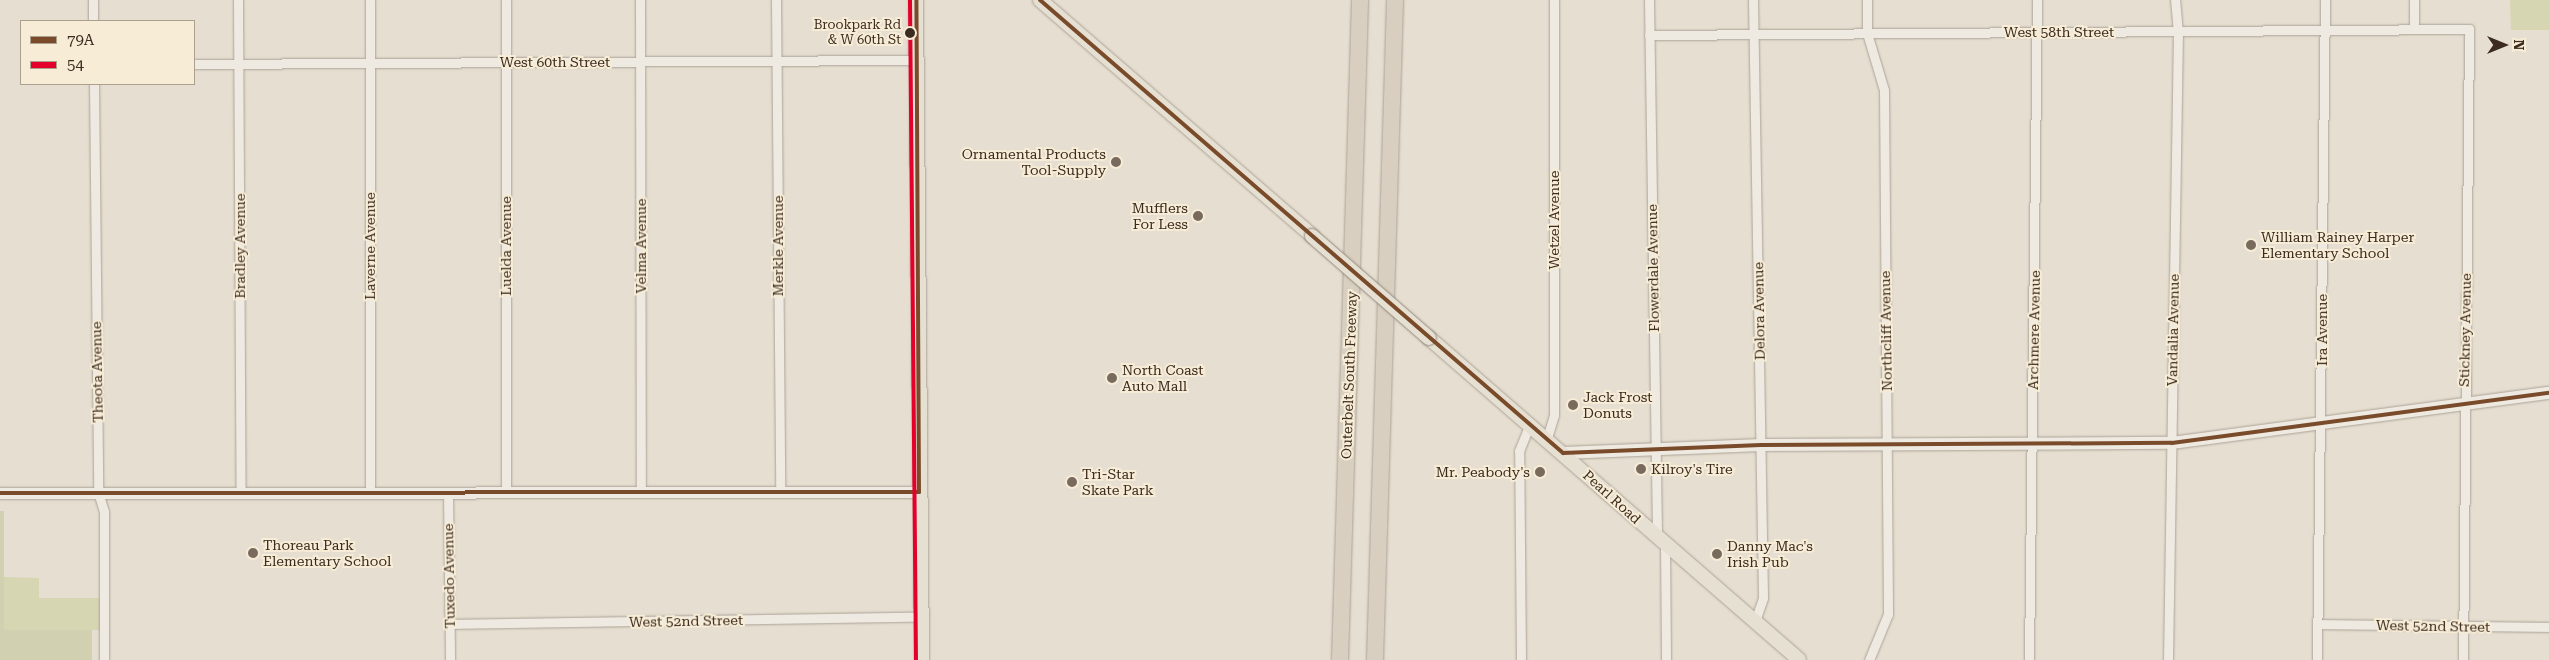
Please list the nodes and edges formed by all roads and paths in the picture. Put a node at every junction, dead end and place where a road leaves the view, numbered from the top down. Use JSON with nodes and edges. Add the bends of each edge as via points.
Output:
{"nodes":[{"id":1,"x":93,"y":0,"type":"edge"},
{"id":2,"x":238,"y":0,"type":"edge"},
{"id":3,"x":370,"y":0,"type":"edge"},
{"id":4,"x":506,"y":0,"type":"edge"},
{"id":5,"x":640,"y":0,"type":"edge"},
{"id":6,"x":776,"y":0,"type":"edge"},
{"id":7,"x":916,"y":0,"type":"edge"},
{"id":8,"x":1040,"y":0,"type":"edge"},
{"id":9,"x":1360,"y":0,"type":"edge"},
{"id":10,"x":1554,"y":0,"type":"edge"},
{"id":11,"x":1649,"y":0,"type":"edge"},
{"id":12,"x":1753,"y":0,"type":"edge"},
{"id":13,"x":1867,"y":0,"type":"edge"},
{"id":14,"x":2037,"y":0,"type":"edge"},
{"id":15,"x":2175,"y":0,"type":"edge"},
{"id":16,"x":2325,"y":0,"type":"edge"},
{"id":17,"x":2414,"y":0,"type":"edge"},
{"id":18,"x":1395,"y":2,"type":"edge"},
{"id":19,"x":93,"y":20,"type":"edge"},
{"id":20,"x":2414,"y":29,"type":"junction"},
{"id":21,"x":2469,"y":29,"type":"joint"},
{"id":22,"x":2037,"y":31,"type":"junction"},
{"id":23,"x":2325,"y":31,"type":"junction"},
{"id":24,"x":1753,"y":33,"type":"junction"},
{"id":25,"x":1867,"y":33,"type":"junction"},
{"id":26,"x":2178,"y":33,"type":"junction"},
{"id":27,"x":1649,"y":34,"type":"junction"},
{"id":28,"x":917,"y":60,"type":"junction"},
{"id":29,"x":370,"y":62,"type":"junction"},
{"id":30,"x":506,"y":62,"type":"junction"},
{"id":31,"x":641,"y":62,"type":"junction"},
{"id":32,"x":777,"y":62,"type":"junction"},
{"id":33,"x":195,"y":64,"type":"edge"},
{"id":34,"x":238,"y":64,"type":"junction"},
{"id":35,"x":94,"y":85,"type":"edge"},
{"id":36,"x":2549,"y":393,"type":"edge"},
{"id":37,"x":2464,"y":404,"type":"junction"},
{"id":38,"x":1530,"y":424,"type":"junction"},
{"id":39,"x":2320,"y":424,"type":"junction"},
{"id":40,"x":1547,"y":438,"type":"junction"},
{"id":41,"x":2172,"y":443,"type":"junction"},
{"id":42,"x":1887,"y":444,"type":"junction"},
{"id":43,"x":1761,"y":445,"type":"junction"},
{"id":44,"x":2033,"y":445,"type":"junction"},
{"id":45,"x":1655,"y":448,"type":"junction"},
{"id":46,"x":1563,"y":452,"type":"junction"},
{"id":47,"x":98,"y":492,"type":"junction"},
{"id":48,"x":241,"y":492,"type":"junction"},
{"id":49,"x":370,"y":492,"type":"junction"},
{"id":50,"x":448,"y":492,"type":"junction"},
{"id":51,"x":506,"y":492,"type":"junction"},
{"id":52,"x":642,"y":492,"type":"junction"},
{"id":53,"x":780,"y":492,"type":"junction"},
{"id":54,"x":919,"y":492,"type":"junction"},
{"id":55,"x":0,"y":493,"type":"edge"},
{"id":56,"x":1661,"y":540,"type":"junction"},
{"id":57,"x":921,"y":617,"type":"junction"},
{"id":58,"x":1755,"y":621,"type":"junction"},
{"id":59,"x":450,"y":624,"type":"junction"},
{"id":60,"x":2318,"y":624,"type":"junction"},
{"id":61,"x":2464,"y":627,"type":"junction"},
{"id":62,"x":2549,"y":627,"type":"edge"},
{"id":63,"x":104,"y":660,"type":"edge"},
{"id":64,"x":450,"y":660,"type":"edge"},
{"id":65,"x":922,"y":660,"type":"edge"},
{"id":66,"x":1340,"y":660,"type":"edge"},
{"id":67,"x":1375,"y":660,"type":"edge"},
{"id":68,"x":1521,"y":660,"type":"edge"},
{"id":69,"x":1666,"y":660,"type":"edge"},
{"id":70,"x":1799,"y":660,"type":"edge"},
{"id":71,"x":1869,"y":660,"type":"edge"},
{"id":72,"x":2029,"y":660,"type":"edge"},
{"id":73,"x":2168,"y":660,"type":"edge"},
{"id":74,"x":2317,"y":660,"type":"edge"},
{"id":75,"x":2463,"y":660,"type":"edge"}],
"edges":[{"from":1,"to":19,"type":"street"},
{"from":2,"to":34,"type":"street","name":"Bradley Avenue"},
{"from":3,"to":29,"type":"street","name":"Laverne Avenue"},
{"from":4,"to":30,"type":"street","name":"Luelda Avenue"},
{"from":5,"to":31,"type":"street","name":"Velma Avenue"},
{"from":6,"to":32,"type":"street","name":"Merkle Avenue"},
{"from":7,"to":28,"type":"main road"},
{"from":8,"to":38,"type":"main road","name":"Pearl Road","bridge":true},
{"from":9,"to":66,"type":"highway","name":"Outerbelt South Freeway"},
{"from":10,"to":40,"type":"street","name":"Wetzel Avenue","via":[[1554,415]]},
{"from":11,"to":27,"type":"street","name":"Flowerdale Avenue"},
{"from":12,"to":24,"type":"street","name":"Delora Avenue"},
{"from":13,"to":25,"type":"street","name":"Northcliff Avenue"},
{"from":14,"to":22,"type":"street","name":"Archmere Avenue"},
{"from":15,"to":26,"type":"street","name":"Vandalia Avenue"},
{"from":16,"to":23,"type":"street","name":"Ira Avenue"},
{"from":17,"to":20,"type":"street"},
{"from":18,"to":67,"type":"highway"},
{"from":20,"to":21,"type":"street","name":"West 58th Street"},
{"from":20,"to":23,"type":"street","name":"West 58th Street"},
{"from":21,"to":37,"type":"street","name":"Stickney Avenue"},
{"from":22,"to":25,"type":"street","name":"West 58th Street"},
{"from":22,"to":26,"type":"street","name":"West 58th Street"},
{"from":22,"to":44,"type":"street","name":"Archmere Avenue"},
{"from":23,"to":26,"type":"street","name":"West 58th Street"},
{"from":23,"to":39,"type":"street","name":"Ira Avenue"},
{"from":24,"to":25,"type":"street","name":"West 58th Street"},
{"from":24,"to":27,"type":"street","name":"West 58th Street"},
{"from":24,"to":43,"type":"street","name":"Delora Avenue"},
{"from":25,"to":42,"type":"street","name":"Northcliff Avenue","via":[[1884,90]]},
{"from":26,"to":41,"type":"street","name":"Vandalia Avenue"},
{"from":27,"to":45,"type":"street","name":"Flowerdale Avenue"},
{"from":28,"to":32,"type":"street","name":"West 60th Street"},
{"from":28,"to":54,"type":"main road"},
{"from":29,"to":30,"type":"street","name":"West 60th Street"},
{"from":29,"to":34,"type":"street","name":"West 60th Street"},
{"from":29,"to":49,"type":"street","name":"Laverne Avenue"},
{"from":30,"to":31,"type":"street","name":"West 60th Street"},
{"from":30,"to":51,"type":"street","name":"Luelda Avenue"},
{"from":31,"to":32,"type":"street","name":"West 60th Street"},
{"from":31,"to":52,"type":"street","name":"Velma Avenue"},
{"from":32,"to":53,"type":"street","name":"Merkle Avenue"},
{"from":33,"to":34,"type":"street","name":"West 60th Street"},
{"from":34,"to":48,"type":"street","name":"Bradley Avenue"},
{"from":35,"to":47,"type":"street","name":"Theota Avenue"},
{"from":36,"to":37,"type":"main road"},
{"from":37,"to":39,"type":"main road"},
{"from":37,"to":61,"type":"street","name":"Stickney Avenue"},
{"from":38,"to":40,"type":"main road","name":"Pearl Road"},
{"from":38,"to":68,"type":"street","via":[[1519,450]]},
{"from":39,"to":41,"type":"main road"},
{"from":39,"to":60,"type":"street","name":"Ira Avenue"},
{"from":40,"to":46,"type":"main road","name":"Pearl Road"},
{"from":41,"to":44,"type":"main road"},
{"from":41,"to":73,"type":"street","name":"Vandalia Avenue"},
{"from":42,"to":43,"type":"main road"},
{"from":42,"to":44,"type":"main road"},
{"from":42,"to":71,"type":"street","name":"Northcliff Avenue","via":[[1888,614]]},
{"from":43,"to":45,"type":"main road"},
{"from":43,"to":58,"type":"street","name":"Delora Avenue","via":[[1763,598]]},
{"from":44,"to":72,"type":"street","name":"Archmere Avenue"},
{"from":45,"to":46,"type":"main road"},
{"from":45,"to":56,"type":"street","name":"Flowerdale Avenue"},
{"from":46,"to":56,"type":"main road","name":"Pearl Road"},
{"from":47,"to":48,"type":"street"},
{"from":47,"to":55,"type":"street"},
{"from":47,"to":63,"type":"street","name":"Theota Avenue","via":[[104,512]]},
{"from":48,"to":49,"type":"street"},
{"from":49,"to":50,"type":"street"},
{"from":50,"to":51,"type":"street"},
{"from":50,"to":59,"type":"street","name":"Tuxedo Avenue"},
{"from":51,"to":52,"type":"street"},
{"from":52,"to":53,"type":"street"},
{"from":53,"to":54,"type":"street"},
{"from":54,"to":57,"type":"main road"},
{"from":56,"to":58,"type":"main road","name":"Pearl Road"},
{"from":56,"to":69,"type":"street","name":"Flowerdale Avenue"},
{"from":57,"to":59,"type":"street","name":"West 52nd Street"},
{"from":57,"to":65,"type":"main road"},
{"from":58,"to":70,"type":"main road","name":"Pearl Road"},
{"from":59,"to":64,"type":"street","name":"Tuxedo Avenue"},
{"from":60,"to":61,"type":"street","name":"West 52nd Street"},
{"from":60,"to":74,"type":"street","name":"Ira Avenue"},
{"from":61,"to":62,"type":"street","name":"West 52nd Street"},
{"from":61,"to":75,"type":"street","name":"Stickney Avenue"}]}
